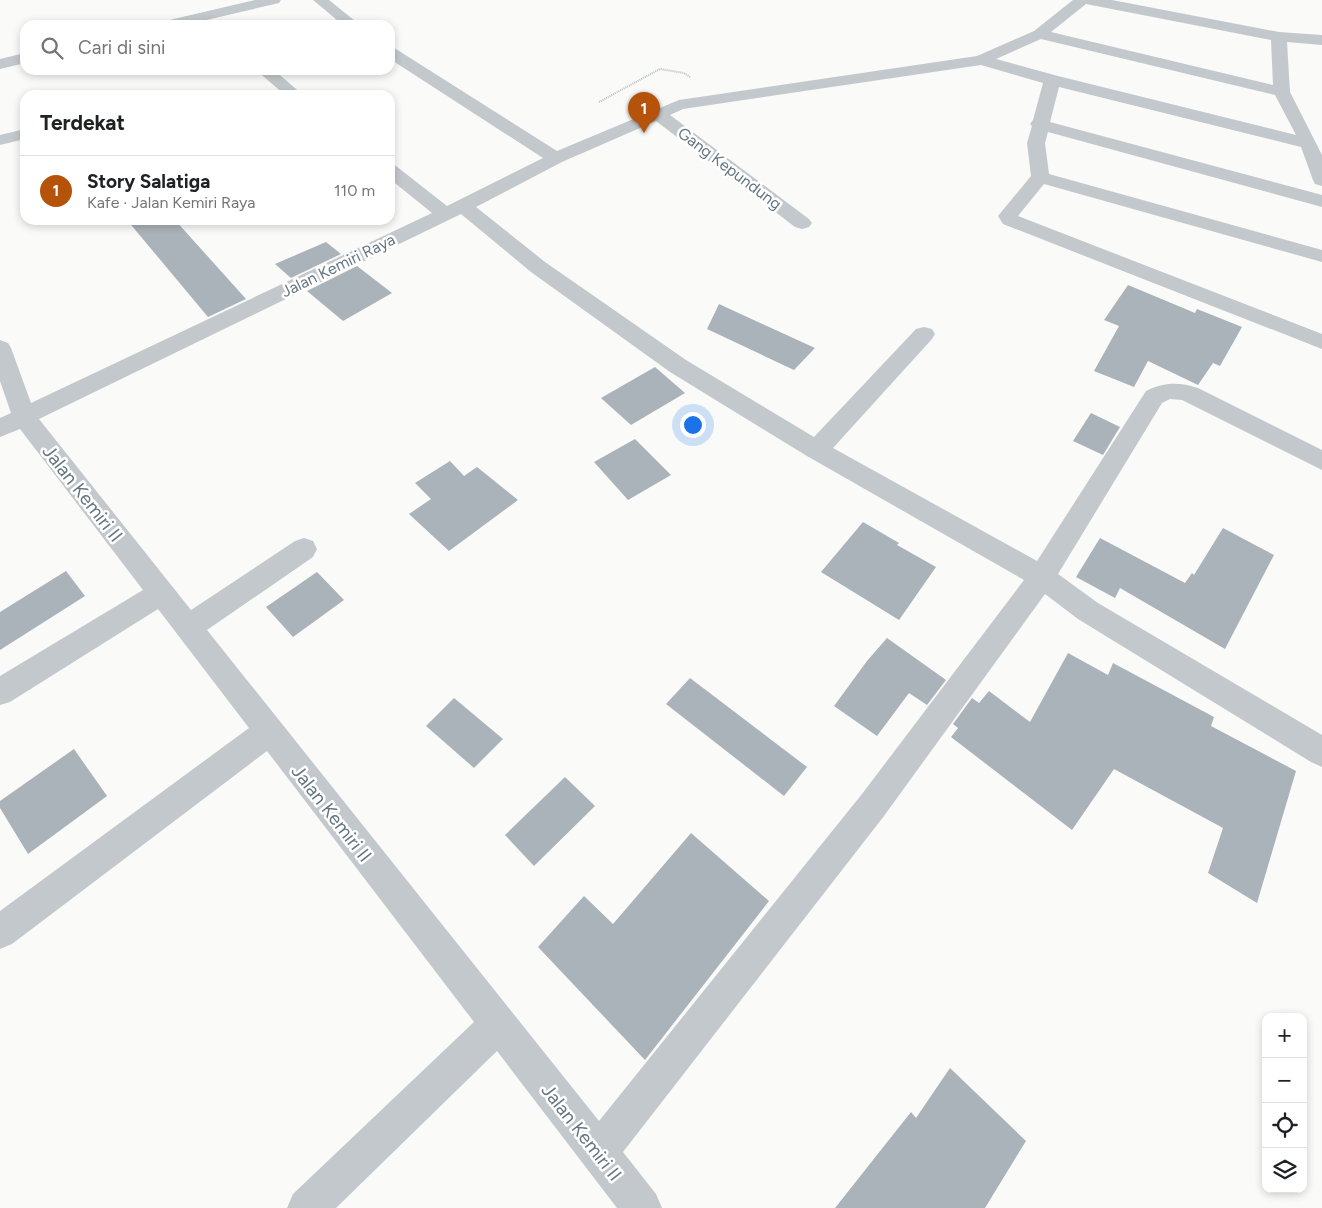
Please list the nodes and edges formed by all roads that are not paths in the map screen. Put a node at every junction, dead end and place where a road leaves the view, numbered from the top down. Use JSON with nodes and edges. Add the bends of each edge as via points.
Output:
{"nodes":[{"id":1,"x":274,"y":0,"type":"edge"},
{"id":2,"x":320,"y":0,"type":"edge"},
{"id":3,"x":1082,"y":0,"type":"edge"},
{"id":4,"x":1089,"y":0,"type":"edge"},
{"id":5,"x":1122,"y":3,"type":"edge"},
{"id":6,"x":205,"y":20,"type":"edge"},
{"id":7,"x":346,"y":20,"type":"edge"},
{"id":8,"x":1039,"y":34,"type":"junction"},
{"id":9,"x":1280,"y":37,"type":"junction"},
{"id":10,"x":1322,"y":40,"type":"edge"},
{"id":11,"x":395,"y":55,"type":"edge"},
{"id":12,"x":20,"y":59,"type":"edge"},
{"id":13,"x":981,"y":60,"type":"junction"},
{"id":14,"x":0,"y":64,"type":"edge"},
{"id":15,"x":270,"y":75,"type":"edge"},
{"id":16,"x":1052,"y":80,"type":"junction"},
{"id":17,"x":289,"y":90,"type":"edge"},
{"id":18,"x":1282,"y":92,"type":"junction"},
{"id":19,"x":658,"y":114,"type":"junction"},
{"id":20,"x":1039,"y":124,"type":"junction"},
{"id":21,"x":20,"y":135,"type":"edge"},
{"id":22,"x":0,"y":140,"type":"edge"},
{"id":23,"x":1309,"y":144,"type":"junction"},
{"id":24,"x":556,"y":158,"type":"junction"},
{"id":25,"x":395,"y":173,"type":"edge"},
{"id":26,"x":1040,"y":177,"type":"junction"},
{"id":27,"x":1322,"y":180,"type":"edge"},
{"id":28,"x":1322,"y":201,"type":"edge"},
{"id":29,"x":454,"y":210,"type":"junction"},
{"id":30,"x":802,"y":223,"type":"dead end"},
{"id":31,"x":1322,"y":256,"type":"edge"},
{"id":32,"x":924,"y":334,"type":"dead end"},
{"id":33,"x":1322,"y":342,"type":"edge"},
{"id":34,"x":0,"y":348,"type":"edge"},
{"id":35,"x":12,"y":422,"type":"edge"},
{"id":36,"x":816,"y":450,"type":"junction"},
{"id":37,"x":1322,"y":461,"type":"edge"},
{"id":38,"x":304,"y":549,"type":"dead end"},
{"id":39,"x":1042,"y":577,"type":"junction"},
{"id":40,"x":161,"y":593,"type":"junction"},
{"id":41,"x":188,"y":627,"type":"junction"},
{"id":42,"x":0,"y":692,"type":"edge"},
{"id":43,"x":269,"y":731,"type":"junction"},
{"id":44,"x":1322,"y":752,"type":"edge"},
{"id":45,"x":0,"y":932,"type":"edge"},
{"id":46,"x":498,"y":1024,"type":"junction"},
{"id":47,"x":598,"y":1152,"type":"junction"},
{"id":48,"x":307,"y":1208,"type":"edge"},
{"id":49,"x":642,"y":1208,"type":"edge"}],
"edges":[{"from":1,"to":6,"type":"street"},
{"from":2,"to":7,"type":"street"},
{"from":3,"to":8,"type":"street"},
{"from":4,"to":5,"type":"street"},
{"from":5,"to":9,"type":"street"},
{"from":8,"to":13,"type":"street"},
{"from":8,"to":18,"type":"street"},
{"from":9,"to":10,"type":"street"},
{"from":9,"to":18,"type":"street"},
{"from":11,"to":24,"type":"street"},
{"from":12,"to":14,"type":"street"},
{"from":13,"to":16,"type":"street"},
{"from":13,"to":19,"type":"street","name":"Jalan Kemiri Raya","via":[[679,105]]},
{"from":15,"to":17,"type":"street"},
{"from":16,"to":20,"type":"street"},
{"from":16,"to":23,"type":"street"},
{"from":18,"to":23,"type":"street"},
{"from":19,"to":24,"type":"street","name":"Jalan Kemiri Raya"},
{"from":19,"to":30,"type":"street","name":"Gang Kepundung"},
{"from":20,"to":26,"type":"street","via":[[1036,143]]},
{"from":20,"to":28,"type":"street"},
{"from":21,"to":22,"type":"street"},
{"from":23,"to":27,"type":"street"},
{"from":24,"to":29,"type":"street","name":"Jalan Kemiri Raya"},
{"from":25,"to":29,"type":"street"},
{"from":26,"to":31,"type":"street"},
{"from":26,"to":33,"type":"street","via":[[1008,216],[1010,220]]},
{"from":29,"to":35,"type":"street","name":"Jalan Kemiri Raya"},
{"from":29,"to":36,"type":"street","via":[[678,366]]},
{"from":32,"to":36,"type":"street"},
{"from":34,"to":35,"type":"street","name":"Jalan Kemiri II"},
{"from":35,"to":40,"type":"street","name":"Jalan Kemiri II"},
{"from":36,"to":39,"type":"street"},
{"from":37,"to":39,"type":"street","via":[[1190,394],[1166,390],[1154,397]]},
{"from":38,"to":41,"type":"street"},
{"from":39,"to":44,"type":"street","via":[[1088,611]]},
{"from":39,"to":47,"type":"street","via":[[873,805]]},
{"from":40,"to":41,"type":"street","name":"Jalan Kemiri II"},
{"from":40,"to":42,"type":"street"},
{"from":41,"to":43,"type":"street","name":"Jalan Kemiri II"},
{"from":43,"to":45,"type":"street"},
{"from":43,"to":46,"type":"street","name":"Jalan Kemiri II"},
{"from":46,"to":47,"type":"street","name":"Jalan Kemiri II"},
{"from":46,"to":48,"type":"street"},
{"from":47,"to":49,"type":"street","name":"Jalan Kemiri II"}]}
